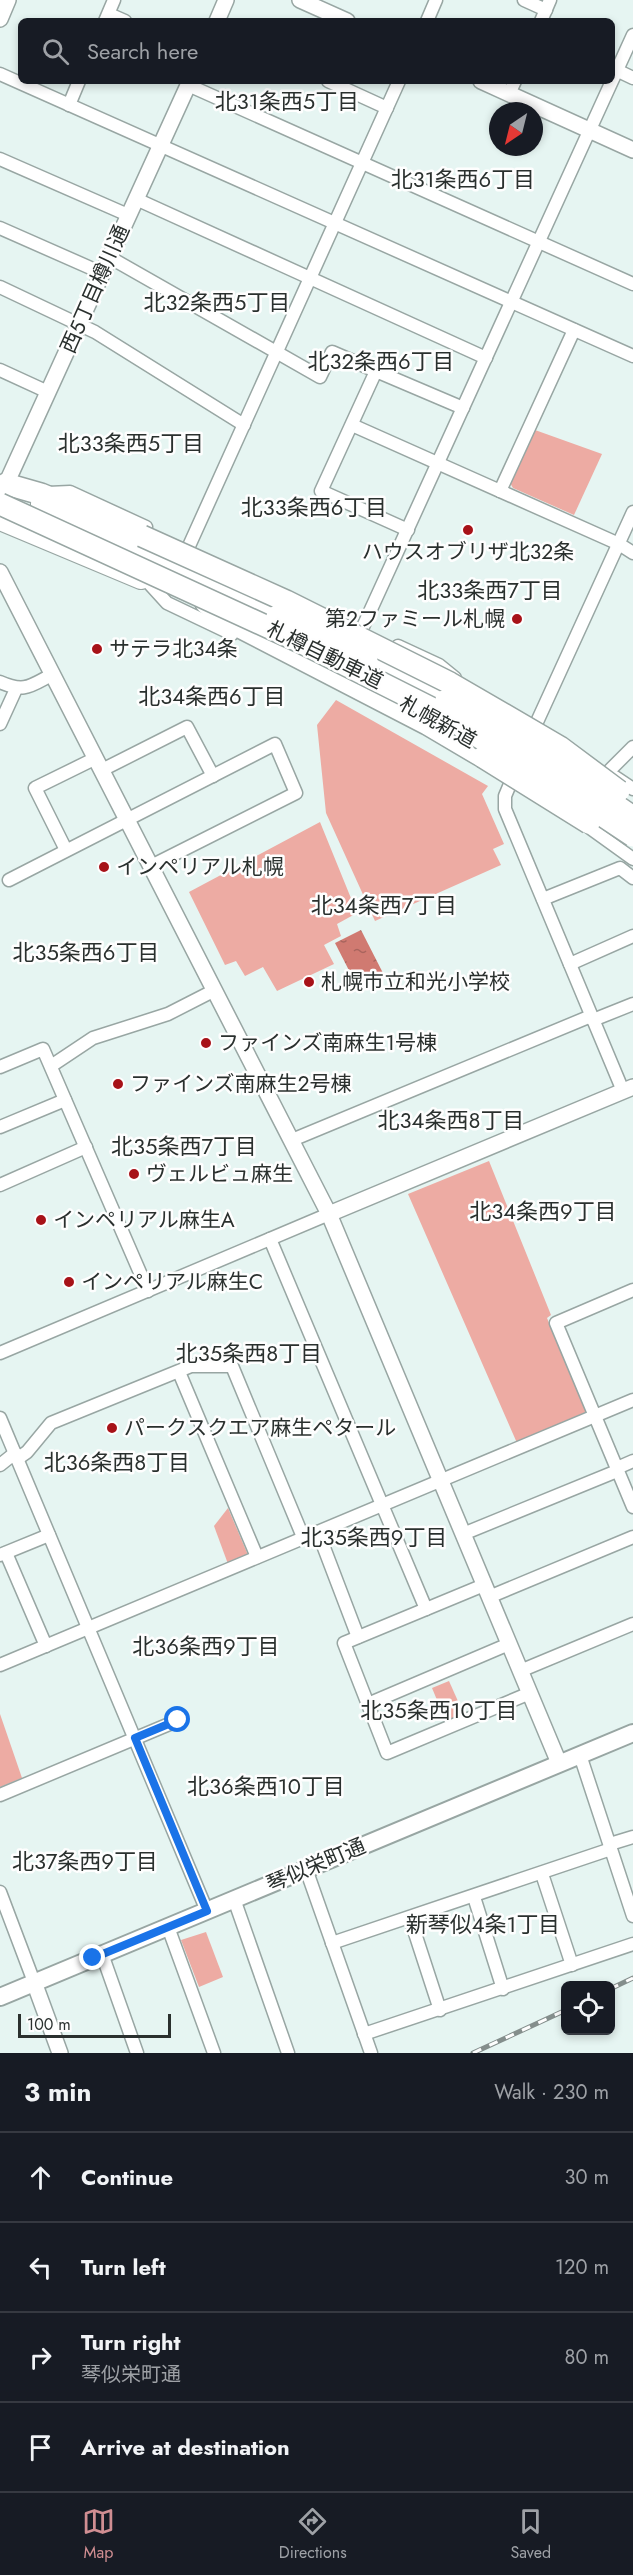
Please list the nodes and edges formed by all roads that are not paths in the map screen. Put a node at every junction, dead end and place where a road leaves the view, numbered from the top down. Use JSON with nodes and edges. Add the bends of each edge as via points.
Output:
{"nodes":[{"id":1,"x":8,"y":0,"type":"edge"},
{"id":2,"x":114,"y":0,"type":"edge"},
{"id":3,"x":226,"y":0,"type":"edge"},
{"id":4,"x":300,"y":0,"type":"edge"},
{"id":5,"x":436,"y":0,"type":"edge"},
{"id":6,"x":524,"y":0,"type":"edge"},
{"id":7,"x":546,"y":10,"type":"edge"},
{"id":8,"x":107,"y":17,"type":"edge"},
{"id":9,"x":218,"y":18,"type":"edge"},
{"id":10,"x":340,"y":18,"type":"edge"},
{"id":11,"x":428,"y":18,"type":"edge"},
{"id":12,"x":0,"y":19,"type":"edge"},
{"id":13,"x":633,"y":35,"type":"edge"},
{"id":14,"x":615,"y":67,"type":"edge"},
{"id":15,"x":615,"y":69,"type":"edge"},
{"id":16,"x":0,"y":74,"type":"edge"},
{"id":17,"x":633,"y":78,"type":"edge"},
{"id":18,"x":18,"y":82,"type":"edge"},
{"id":19,"x":22,"y":84,"type":"edge"},
{"id":20,"x":78,"y":84,"type":"edge"},
{"id":21,"x":189,"y":84,"type":"edge"},
{"id":22,"x":191,"y":84,"type":"edge"},
{"id":23,"x":335,"y":84,"type":"edge"},
{"id":24,"x":398,"y":84,"type":"edge"},
{"id":25,"x":496,"y":84,"type":"edge"},
{"id":26,"x":608,"y":84,"type":"edge"},
{"id":27,"x":512,"y":87,"type":"edge"},
{"id":28,"x":69,"y":105,"type":"junction"},
{"id":29,"x":387,"y":108,"type":"junction"},
{"id":30,"x":590,"y":130,"type":"junction"},
{"id":31,"x":160,"y":145,"type":"junction"},
{"id":32,"x":633,"y":150,"type":"edge"},
{"id":33,"x":0,"y":159,"type":"edge"},
{"id":34,"x":362,"y":164,"type":"junction"},
{"id":35,"x":136,"y":199,"type":"junction"},
{"id":36,"x":128,"y":215,"type":"junction"},
{"id":37,"x":335,"y":222,"type":"junction"},
{"id":38,"x":0,"y":228,"type":"edge"},
{"id":39,"x":539,"y":241,"type":"junction"},
{"id":40,"x":110,"y":257,"type":"junction"},
{"id":41,"x":102,"y":273,"type":"junction"},
{"id":42,"x":310,"y":278,"type":"junction"},
{"id":43,"x":633,"y":284,"type":"edge"},
{"id":44,"x":0,"y":287,"type":"edge"},
{"id":45,"x":512,"y":302,"type":"junction"},
{"id":46,"x":79,"y":324,"type":"junction"},
{"id":47,"x":574,"y":330,"type":"junction"},
{"id":48,"x":274,"y":353,"type":"junction"},
{"id":49,"x":633,"y":356,"type":"edge"},
{"id":50,"x":486,"y":358,"type":"junction"},
{"id":51,"x":0,"y":370,"type":"edge"},
{"id":52,"x":376,"y":371,"type":"junction"},
{"id":53,"x":48,"y":392,"type":"junction"},
{"id":54,"x":463,"y":408,"type":"junction"},
{"id":55,"x":244,"y":425,"type":"junction"},
{"id":56,"x":352,"y":425,"type":"junction"},
{"id":57,"x":438,"y":463,"type":"junction"},
{"id":58,"x":1,"y":491,"type":"edge"},
{"id":59,"x":500,"y":491,"type":"junction"},
{"id":60,"x":41,"y":494,"type":"junction"},
{"id":61,"x":633,"y":512,"type":"edge"},
{"id":62,"x":0,"y":520,"type":"edge"},
{"id":63,"x":408,"y":530,"type":"junction"},
{"id":64,"x":619,"y":544,"type":"junction"},
{"id":65,"x":189,"y":546,"type":"junction"},
{"id":66,"x":633,"y":553,"type":"edge"},
{"id":67,"x":0,"y":572,"type":"edge"},
{"id":68,"x":147,"y":581,"type":"junction"},
{"id":69,"x":206,"y":603,"type":"junction"},
{"id":70,"x":362,"y":629,"type":"junction"},
{"id":71,"x":53,"y":674,"type":"junction"},
{"id":72,"x":0,"y":682,"type":"edge"},
{"id":73,"x":16,"y":689,"type":"junction"},
{"id":74,"x":458,"y":702,"type":"junction"},
{"id":75,"x":0,"y":724,"type":"edge"},
{"id":76,"x":532,"y":735,"type":"junction"},
{"id":77,"x":633,"y":747,"type":"edge"},
{"id":78,"x":99,"y":764,"type":"junction"},
{"id":79,"x":516,"y":769,"type":"junction"},
{"id":80,"x":609,"y":772,"type":"junction"},
{"id":81,"x":213,"y":776,"type":"junction"},
{"id":82,"x":631,"y":788,"type":"edge"},
{"id":83,"x":633,"y":807,"type":"edge"},
{"id":84,"x":578,"y":808,"type":"junction"},
{"id":85,"x":633,"y":817,"type":"edge"},
{"id":86,"x":127,"y":819,"type":"junction"},
{"id":87,"x":633,"y":836,"type":"edge"},
{"id":88,"x":633,"y":848,"type":"edge"},
{"id":89,"x":66,"y":850,"type":"junction"},
{"id":90,"x":633,"y":859,"type":"edge"},
{"id":91,"x":151,"y":866,"type":"junction"},
{"id":92,"x":633,"y":878,"type":"edge"},
{"id":93,"x":9,"y":880,"type":"dead end"},
{"id":94,"x":543,"y":899,"type":"junction"},
{"id":95,"x":633,"y":936,"type":"edge"},
{"id":96,"x":570,"y":964,"type":"junction"},
{"id":97,"x":215,"y":990,"type":"junction"},
{"id":98,"x":633,"y":1004,"type":"edge"},
{"id":99,"x":592,"y":1018,"type":"junction"},
{"id":100,"x":51,"y":1066,"type":"junction"},
{"id":101,"x":0,"y":1067,"type":"edge"},
{"id":102,"x":628,"y":1089,"type":"edge"},
{"id":103,"x":65,"y":1100,"type":"junction"},
{"id":104,"x":0,"y":1127,"type":"edge"},
{"id":105,"x":292,"y":1140,"type":"junction"},
{"id":106,"x":86,"y":1147,"type":"junction"},
{"id":107,"x":0,"y":1185,"type":"edge"},
{"id":108,"x":329,"y":1214,"type":"junction"},
{"id":109,"x":270,"y":1239,"type":"junction"},
{"id":110,"x":633,"y":1290,"type":"edge"},
{"id":111,"x":148,"y":1291,"type":"junction"},
{"id":112,"x":0,"y":1353,"type":"edge"},
{"id":113,"x":179,"y":1372,"type":"junction"},
{"id":114,"x":633,"y":1400,"type":"edge"},
{"id":115,"x":594,"y":1415,"type":"junction"},
{"id":116,"x":0,"y":1418,"type":"edge"},
{"id":117,"x":16,"y":1456,"type":"junction"},
{"id":118,"x":633,"y":1461,"type":"edge"},
{"id":119,"x":0,"y":1465,"type":"edge"},
{"id":120,"x":617,"y":1469,"type":"junction"},
{"id":121,"x":441,"y":1481,"type":"junction"},
{"id":122,"x":383,"y":1506,"type":"junction"},
{"id":123,"x":633,"y":1507,"type":"edge"},
{"id":124,"x":318,"y":1532,"type":"junction"},
{"id":125,"x":463,"y":1534,"type":"junction"},
{"id":126,"x":49,"y":1535,"type":"junction"},
{"id":127,"x":303,"y":1537,"type":"junction"},
{"id":128,"x":633,"y":1538,"type":"edge"},
{"id":129,"x":3,"y":1554,"type":"edge"},
{"id":130,"x":256,"y":1557,"type":"junction"},
{"id":131,"x":487,"y":1591,"type":"junction"},
{"id":132,"x":426,"y":1609,"type":"junction"},
{"id":133,"x":633,"y":1624,"type":"edge"},
{"id":134,"x":88,"y":1628,"type":"junction"},
{"id":135,"x":358,"y":1637,"type":"junction"},
{"id":136,"x":509,"y":1644,"type":"junction"},
{"id":137,"x":46,"y":1646,"type":"junction"},
{"id":138,"x":0,"y":1665,"type":"edge"},
{"id":139,"x":520,"y":1671,"type":"junction"},
{"id":140,"x":530,"y":1693,"type":"junction"},
{"id":141,"x":368,"y":1704,"type":"junction"},
{"id":142,"x":178,"y":1720,"type":"dead end"},
{"id":143,"x":633,"y":1733,"type":"edge"},
{"id":144,"x":135,"y":1738,"type":"junction"},
{"id":145,"x":580,"y":1755,"type":"junction"},
{"id":146,"x":559,"y":1763,"type":"junction"},
{"id":147,"x":0,"y":1795,"type":"edge"},
{"id":148,"x":633,"y":1837,"type":"edge"},
{"id":149,"x":610,"y":1847,"type":"junction"},
{"id":150,"x":306,"y":1869,"type":"junction"},
{"id":151,"x":542,"y":1874,"type":"junction"},
{"id":152,"x":474,"y":1897,"type":"junction"},
{"id":153,"x":1,"y":1898,"type":"edge"},
{"id":154,"x":630,"y":1898,"type":"edge"},
{"id":155,"x":234,"y":1899,"type":"junction"},
{"id":156,"x":207,"y":1911,"type":"junction"},
{"id":157,"x":633,"y":1916,"type":"edge"},
{"id":158,"x":410,"y":1918,"type":"junction"},
{"id":159,"x":168,"y":1927,"type":"junction"},
{"id":160,"x":332,"y":1943,"type":"junction"},
{"id":161,"x":633,"y":1944,"type":"edge"},
{"id":162,"x":102,"y":1954,"type":"junction"},
{"id":163,"x":572,"y":1965,"type":"junction"},
{"id":164,"x":34,"y":1982,"type":"junction"},
{"id":165,"x":503,"y":1989,"type":"junction"},
{"id":166,"x":0,"y":1997,"type":"edge"},
{"id":167,"x":440,"y":2010,"type":"junction"},
{"id":168,"x":364,"y":2034,"type":"junction"},
{"id":169,"x":369,"y":2052,"type":"edge"},
{"id":170,"x":60,"y":2053,"type":"edge"},
{"id":171,"x":137,"y":2053,"type":"edge"},
{"id":172,"x":214,"y":2053,"type":"edge"},
{"id":173,"x":288,"y":2053,"type":"edge"}],
"edges":[{"from":1,"to":12,"type":"street"},
{"from":2,"to":8,"type":"street"},
{"from":3,"to":9,"type":"street"},
{"from":4,"to":10,"type":"street"},
{"from":5,"to":11,"type":"street"},
{"from":6,"to":7,"type":"street"},
{"from":13,"to":14,"type":"street"},
{"from":15,"to":17,"type":"street"},
{"from":16,"to":18,"type":"street"},
{"from":19,"to":28,"type":"street"},
{"from":20,"to":28,"type":"street"},
{"from":21,"to":31,"type":"street","name":"西5丁目樽川通"},
{"from":22,"to":34,"type":"street"},
{"from":23,"to":29,"type":"street"},
{"from":24,"to":29,"type":"street"},
{"from":25,"to":27,"type":"street"},
{"from":26,"to":30,"type":"street"},
{"from":27,"to":30,"type":"street"},
{"from":28,"to":31,"type":"street"},
{"from":29,"to":34,"type":"street"},
{"from":30,"to":32,"type":"street"},
{"from":30,"to":39,"type":"street"},
{"from":31,"to":35,"type":"street","name":"西5丁目樽川通"},
{"from":31,"to":37,"type":"street"},
{"from":33,"to":36,"type":"street"},
{"from":34,"to":37,"type":"street"},
{"from":34,"to":39,"type":"street"},
{"from":35,"to":36,"type":"street","name":"西5丁目樽川通"},
{"from":35,"to":42,"type":"street"},
{"from":36,"to":40,"type":"street","name":"西5丁目樽川通"},
{"from":37,"to":42,"type":"street"},
{"from":37,"to":45,"type":"street"},
{"from":38,"to":41,"type":"street"},
{"from":39,"to":43,"type":"street"},
{"from":39,"to":45,"type":"street"},
{"from":40,"to":41,"type":"street","name":"西5丁目樽川通"},
{"from":40,"to":48,"type":"street"},
{"from":41,"to":46,"type":"street","name":"西5丁目樽川通"},
{"from":42,"to":48,"type":"street"},
{"from":42,"to":50,"type":"street"},
{"from":44,"to":46,"type":"street"},
{"from":45,"to":47,"type":"street"},
{"from":45,"to":50,"type":"street"},
{"from":46,"to":53,"type":"street","name":"西5丁目樽川通"},
{"from":46,"to":55,"type":"street"},
{"from":47,"to":49,"type":"street"},
{"from":47,"to":59,"type":"street"},
{"from":48,"to":52,"type":"street","via":[[320,377],[332,352]]},
{"from":48,"to":55,"type":"street"},
{"from":50,"to":54,"type":"street"},
{"from":51,"to":53,"type":"street"},
{"from":52,"to":54,"type":"street"},
{"from":52,"to":56,"type":"street"},
{"from":53,"to":58,"type":"street","name":"西5丁目樽川通"},
{"from":54,"to":57,"type":"street"},
{"from":55,"to":65,"type":"street"},
{"from":56,"to":57,"type":"street"},
{"from":56,"to":63,"type":"street","via":[[321,491]]},
{"from":57,"to":59,"type":"street"},
{"from":57,"to":63,"type":"street"},
{"from":58,"to":60,"type":"highway"},
{"from":58,"to":74,"type":"highway","name":"札幌新道","via":[[29,499],[355,648]]},
{"from":58,"to":85,"type":"highway","name":"札樽自動車道","bridge":true,"via":[[187,578],[306,628],[443,698]]},
{"from":58,"to":87,"type":"highway","name":"札樽自動車道","bridge":true,"via":[[437,711]]},
{"from":59,"to":64,"type":"street"},
{"from":60,"to":65,"type":"street","via":[[70,492]]},
{"from":60,"to":82,"type":"highway","bridge":true,"via":[[286,601],[450,683]]},
{"from":61,"to":64,"type":"street"},
{"from":62,"to":68,"type":"highway","name":"札幌新道"},
{"from":63,"to":70,"type":"street"},
{"from":64,"to":66,"type":"street"},
{"from":64,"to":76,"type":"street"},
{"from":65,"to":70,"type":"street"},
{"from":67,"to":71,"type":"street"},
{"from":68,"to":69,"type":"highway","name":"札幌新道"},
{"from":68,"to":79,"type":"street","via":[[167,603],[370,699],[494,767]]},
{"from":69,"to":79,"type":"highway","name":"札幌新道","via":[[464,735]]},
{"from":69,"to":88,"type":"highway","bridge":true,"via":[[226,621],[427,724]]},
{"from":70,"to":74,"type":"street","via":[[455,676]]},
{"from":71,"to":73,"type":"street","via":[[24,689]]},
{"from":71,"to":78,"type":"street"},
{"from":72,"to":73,"type":"street"},
{"from":73,"to":75,"type":"street"},
{"from":74,"to":76,"type":"highway","name":"札幌新道"},
{"from":76,"to":79,"type":"street"},
{"from":76,"to":80,"type":"street"},
{"from":76,"to":83,"type":"highway","name":"札幌新道"},
{"from":77,"to":80,"type":"street"},
{"from":78,"to":81,"type":"street","via":[[187,727]]},
{"from":78,"to":86,"type":"street"},
{"from":78,"to":89,"type":"street","via":[[34,788]]},
{"from":79,"to":84,"type":"highway","name":"札幌新道"},
{"from":79,"to":94,"type":"street","via":[[505,796],[505,808]]},
{"from":80,"to":82,"type":"street"},
{"from":81,"to":86,"type":"street"},
{"from":81,"to":91,"type":"street","via":[[275,744],[296,793]]},
{"from":84,"to":88,"type":"highway","name":"札幌新道"},
{"from":84,"to":90,"type":"street","via":[[584,825]]},
{"from":86,"to":89,"type":"street"},
{"from":86,"to":91,"type":"street"},
{"from":89,"to":93,"type":"street"},
{"from":91,"to":97,"type":"street"},
{"from":92,"to":94,"type":"street","via":[[620,868]]},
{"from":94,"to":96,"type":"street"},
{"from":95,"to":96,"type":"street"},
{"from":96,"to":99,"type":"street"},
{"from":97,"to":100,"type":"street","via":[[168,1014],[93,1038]]},
{"from":97,"to":105,"type":"street"},
{"from":98,"to":99,"type":"street"},
{"from":99,"to":102,"type":"street"},
{"from":99,"to":105,"type":"street"},
{"from":100,"to":101,"type":"street","via":[[43,1049]]},
{"from":100,"to":103,"type":"street"},
{"from":102,"to":108,"type":"street"},
{"from":103,"to":104,"type":"street"},
{"from":103,"to":106,"type":"street"},
{"from":105,"to":108,"type":"street"},
{"from":106,"to":107,"type":"street"},
{"from":106,"to":111,"type":"street"},
{"from":108,"to":109,"type":"street"},
{"from":108,"to":121,"type":"street"},
{"from":109,"to":111,"type":"street"},
{"from":109,"to":122,"type":"street"},
{"from":110,"to":115,"type":"street","via":[[556,1323]]},
{"from":111,"to":112,"type":"street"},
{"from":113,"to":117,"type":"street","via":[[51,1423],[27,1452]]},
{"from":113,"to":127,"type":"street","via":[[191,1366],[232,1366]]},
{"from":113,"to":130,"type":"street"},
{"from":114,"to":115,"type":"street"},
{"from":115,"to":120,"type":"street"},
{"from":115,"to":121,"type":"street"},
{"from":116,"to":117,"type":"street"},
{"from":117,"to":119,"type":"street"},
{"from":117,"to":126,"type":"street"},
{"from":118,"to":120,"type":"street"},
{"from":120,"to":123,"type":"street"},
{"from":120,"to":125,"type":"street"},
{"from":121,"to":122,"type":"street"},
{"from":121,"to":125,"type":"street"},
{"from":122,"to":124,"type":"street"},
{"from":122,"to":132,"type":"street"},
{"from":124,"to":127,"type":"street"},
{"from":124,"to":135,"type":"street"},
{"from":125,"to":131,"type":"street"},
{"from":126,"to":129,"type":"street"},
{"from":126,"to":134,"type":"street"},
{"from":127,"to":130,"type":"street"},
{"from":128,"to":131,"type":"street"},
{"from":129,"to":137,"type":"street"},
{"from":130,"to":134,"type":"street"},
{"from":131,"to":132,"type":"street"},
{"from":131,"to":136,"type":"street"},
{"from":132,"to":135,"type":"street"},
{"from":133,"to":139,"type":"street"},
{"from":134,"to":137,"type":"street"},
{"from":134,"to":144,"type":"street"},
{"from":135,"to":141,"type":"street","via":[[344,1643]]},
{"from":136,"to":139,"type":"street"},
{"from":136,"to":141,"type":"street"},
{"from":137,"to":138,"type":"street"},
{"from":139,"to":140,"type":"street"},
{"from":140,"to":141,"type":"street","via":[[387,1754]]},
{"from":140,"to":146,"type":"street"},
{"from":142,"to":144,"type":"street"},
{"from":143,"to":145,"type":"main road","name":"琴似栄町通"},
{"from":144,"to":147,"type":"street"},
{"from":144,"to":156,"type":"street"},
{"from":145,"to":146,"type":"main road","name":"琴似栄町通"},
{"from":145,"to":149,"type":"street"},
{"from":146,"to":150,"type":"main road","name":"琴似栄町通"},
{"from":148,"to":149,"type":"street"},
{"from":149,"to":151,"type":"street"},
{"from":149,"to":154,"type":"street"},
{"from":150,"to":155,"type":"main road","name":"琴似栄町通"},
{"from":150,"to":160,"type":"street"},
{"from":151,"to":152,"type":"street"},
{"from":151,"to":163,"type":"street"},
{"from":152,"to":158,"type":"street"},
{"from":152,"to":165,"type":"street"},
{"from":153,"to":164,"type":"street"},
{"from":154,"to":157,"type":"street"},
{"from":155,"to":156,"type":"main road","name":"琴似栄町通"},
{"from":155,"to":173,"type":"street"},
{"from":156,"to":159,"type":"main road","name":"琴似栄町通"},
{"from":158,"to":160,"type":"street"},
{"from":158,"to":167,"type":"street"},
{"from":159,"to":162,"type":"main road","name":"琴似栄町通"},
{"from":159,"to":172,"type":"street"},
{"from":160,"to":168,"type":"street"},
{"from":161,"to":163,"type":"street"},
{"from":162,"to":164,"type":"main road","name":"琴似栄町通"},
{"from":162,"to":171,"type":"street"},
{"from":163,"to":165,"type":"street"},
{"from":164,"to":166,"type":"main road","name":"琴似栄町通"},
{"from":164,"to":170,"type":"street"},
{"from":165,"to":167,"type":"street"},
{"from":167,"to":168,"type":"street"},
{"from":168,"to":169,"type":"street"}]}
